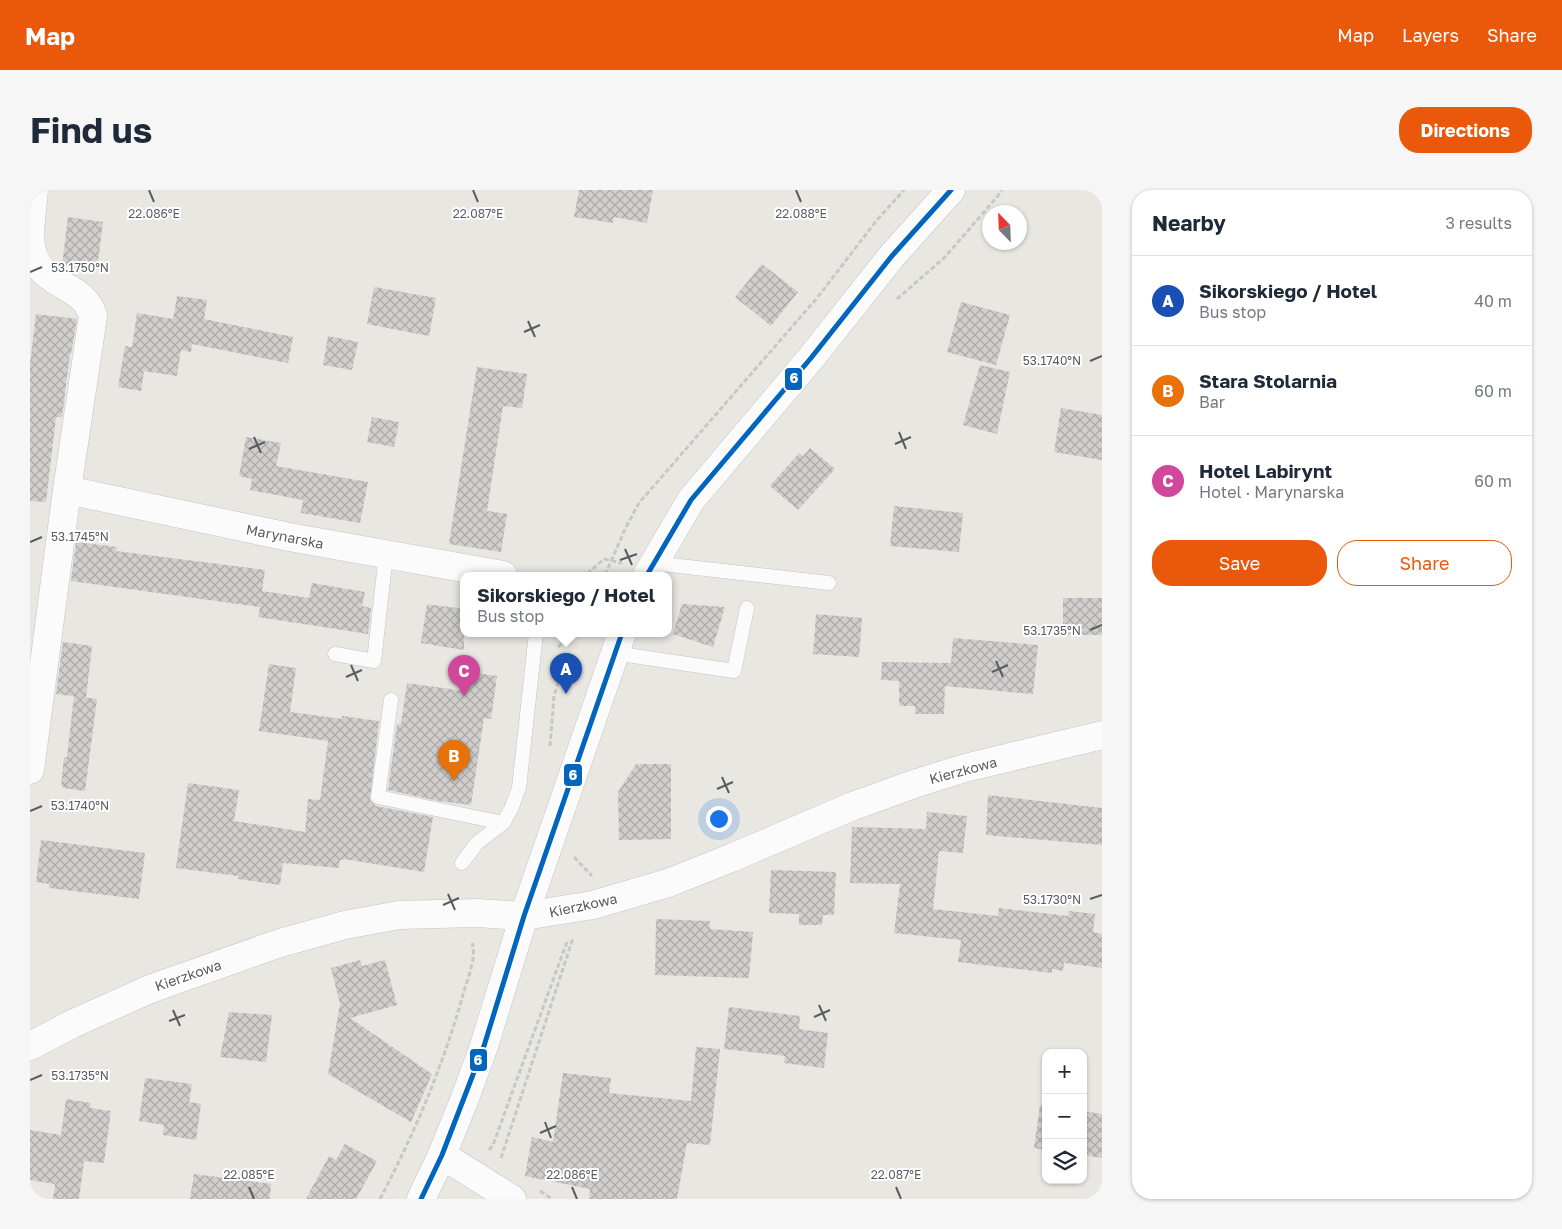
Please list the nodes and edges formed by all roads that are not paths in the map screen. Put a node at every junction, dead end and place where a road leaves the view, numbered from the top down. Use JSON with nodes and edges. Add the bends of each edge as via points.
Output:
{"nodes":[{"id":1,"x":34,"y":190,"type":"edge"},
{"id":2,"x":951,"y":190,"type":"edge"},
{"id":3,"x":30,"y":230,"type":"edge"},
{"id":4,"x":30,"y":237,"type":"edge"},
{"id":5,"x":67,"y":490,"type":"junction"},
{"id":6,"x":386,"y":554,"type":"junction"},
{"id":7,"x":650,"y":569,"type":"edge"},
{"id":8,"x":486,"y":572,"type":"edge"},
{"id":9,"x":829,"y":583,"type":"dead end"},
{"id":10,"x":747,"y":608,"type":"dead end"},
{"id":11,"x":536,"y":637,"type":"edge"},
{"id":12,"x":618,"y":643,"type":"edge"},
{"id":13,"x":335,"y":654,"type":"dead end"},
{"id":14,"x":391,"y":700,"type":"dead end"},
{"id":15,"x":1102,"y":735,"type":"edge"},
{"id":16,"x":30,"y":770,"type":"edge"},
{"id":17,"x":503,"y":822,"type":"junction"},
{"id":18,"x":462,"y":863,"type":"dead end"},
{"id":19,"x":524,"y":916,"type":"junction"},
{"id":20,"x":30,"y":1046,"type":"edge"},
{"id":21,"x":442,"y":1155,"type":"junction"},
{"id":22,"x":421,"y":1199,"type":"edge"},
{"id":23,"x":512,"y":1199,"type":"edge"}],
"edges":[{"from":1,"to":3,"type":"street"},
{"from":2,"to":7,"type":"street","via":[[891,257],[811,358],[702,486]]},
{"from":4,"to":5,"type":"street","via":[[36,262],[44,272],[79,295],[91,307],[93,316]]},
{"from":5,"to":6,"type":"street","name":"Marynarska"},
{"from":5,"to":16,"type":"street"},
{"from":6,"to":8,"type":"street","name":"Marynarska"},
{"from":6,"to":13,"type":"lane","via":[[374,660]]},
{"from":7,"to":9,"type":"lane"},
{"from":10,"to":12,"type":"lane","via":[[734,672]]},
{"from":11,"to":17,"type":"lane","via":[[519,788]]},
{"from":12,"to":19,"type":"street"},
{"from":14,"to":17,"type":"lane","via":[[378,797]]},
{"from":15,"to":19,"type":"street","name":"Kierzkowa","via":[[965,768],[914,784],[668,883],[593,905]]},
{"from":17,"to":18,"type":"lane","via":[[477,843]]},
{"from":19,"to":20,"type":"street","name":"Kierzkowa","via":[[477,913],[399,915],[346,925],[280,943],[150,989]]},
{"from":19,"to":21,"type":"street","via":[[484,1046]]},
{"from":21,"to":22,"type":"street"},
{"from":21,"to":23,"type":"street"}]}
